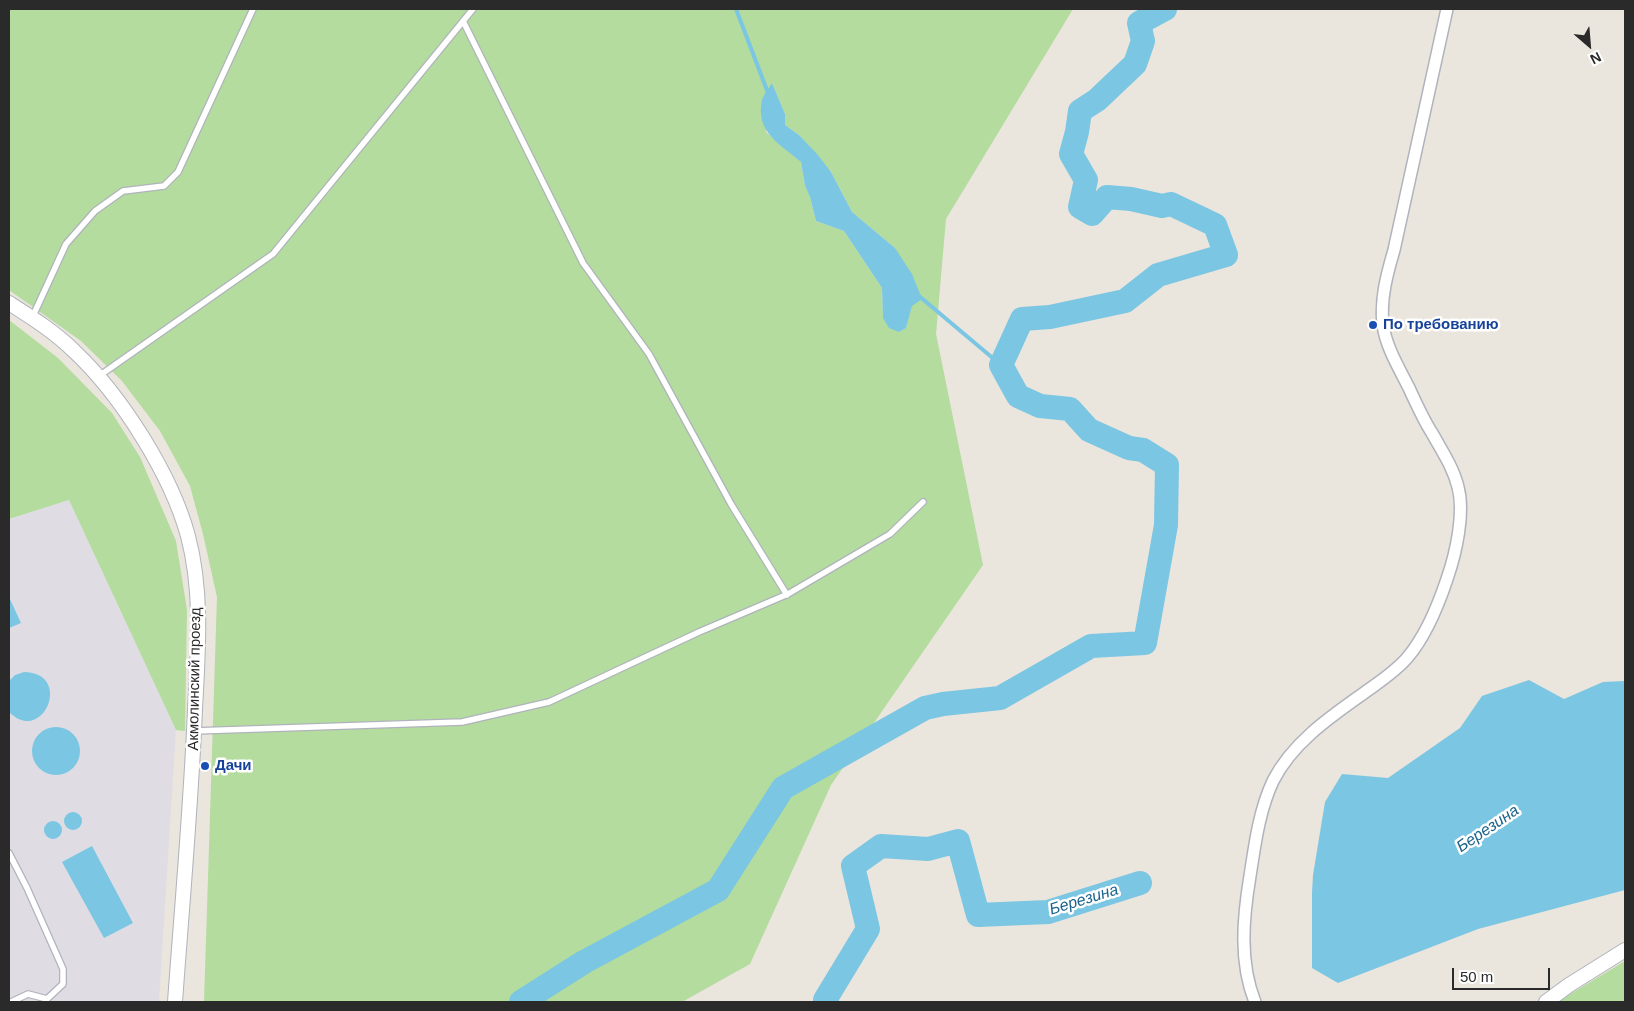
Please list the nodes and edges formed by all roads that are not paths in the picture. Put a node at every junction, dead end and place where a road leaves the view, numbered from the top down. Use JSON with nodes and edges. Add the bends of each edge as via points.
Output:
{"nodes":[{"id":1,"x":253,"y":9,"type":"edge"},
{"id":2,"x":473,"y":9,"type":"edge"},
{"id":3,"x":1447,"y":9,"type":"edge"},
{"id":4,"x":464,"y":21,"type":"junction"},
{"id":5,"x":9,"y":303,"type":"edge"},
{"id":6,"x":32,"y":318,"type":"junction"},
{"id":7,"x":99,"y":376,"type":"junction"},
{"id":8,"x":923,"y":502,"type":"dead end"},
{"id":9,"x":787,"y":594,"type":"junction"},
{"id":10,"x":194,"y":731,"type":"junction"},
{"id":11,"x":9,"y":853,"type":"edge"},
{"id":12,"x":1625,"y":950,"type":"edge"},
{"id":13,"x":47,"y":1001,"type":"edge"},
{"id":14,"x":11,"y":1002,"type":"edge"},
{"id":15,"x":175,"y":1002,"type":"edge"},
{"id":16,"x":1255,"y":1002,"type":"edge"},
{"id":17,"x":1546,"y":1002,"type":"edge"}],
"edges":[{"from":1,"to":6,"type":"lane","via":[[178,172],[164,186],[123,191],[95,211],[66,244]]},
{"from":2,"to":4,"type":"lane"},
{"from":3,"to":16,"type":"street","via":[[1385,280],[1382,306],[1385,336],[1392,355],[1458,486],[1461,502],[1456,540],[1447,579],[1419,643],[1389,676],[1345,706],[1296,748],[1274,780],[1259,823],[1244,916],[1246,968]]},
{"from":4,"to":7,"type":"lane","via":[[273,254]]},
{"from":4,"to":9,"type":"lane","via":[[583,264],[649,354],[731,504]]},
{"from":5,"to":6,"type":"street","name":"Акмолинский проезд"},
{"from":6,"to":7,"type":"street","name":"Акмолинский проезд","via":[[72,349]]},
{"from":7,"to":10,"type":"street","name":"Акмолинский проезд","via":[[145,440],[173,494],[188,537],[199,623]]},
{"from":8,"to":9,"type":"lane","via":[[890,534]]},
{"from":9,"to":10,"type":"lane","via":[[549,702],[462,722]]},
{"from":10,"to":15,"type":"street","name":"Акмолинский проезд"},
{"from":11,"to":13,"type":"lane","via":[[63,969],[63,984]]},
{"from":12,"to":17,"type":"street"},
{"from":13,"to":14,"type":"lane","via":[[28,994]]}]}
